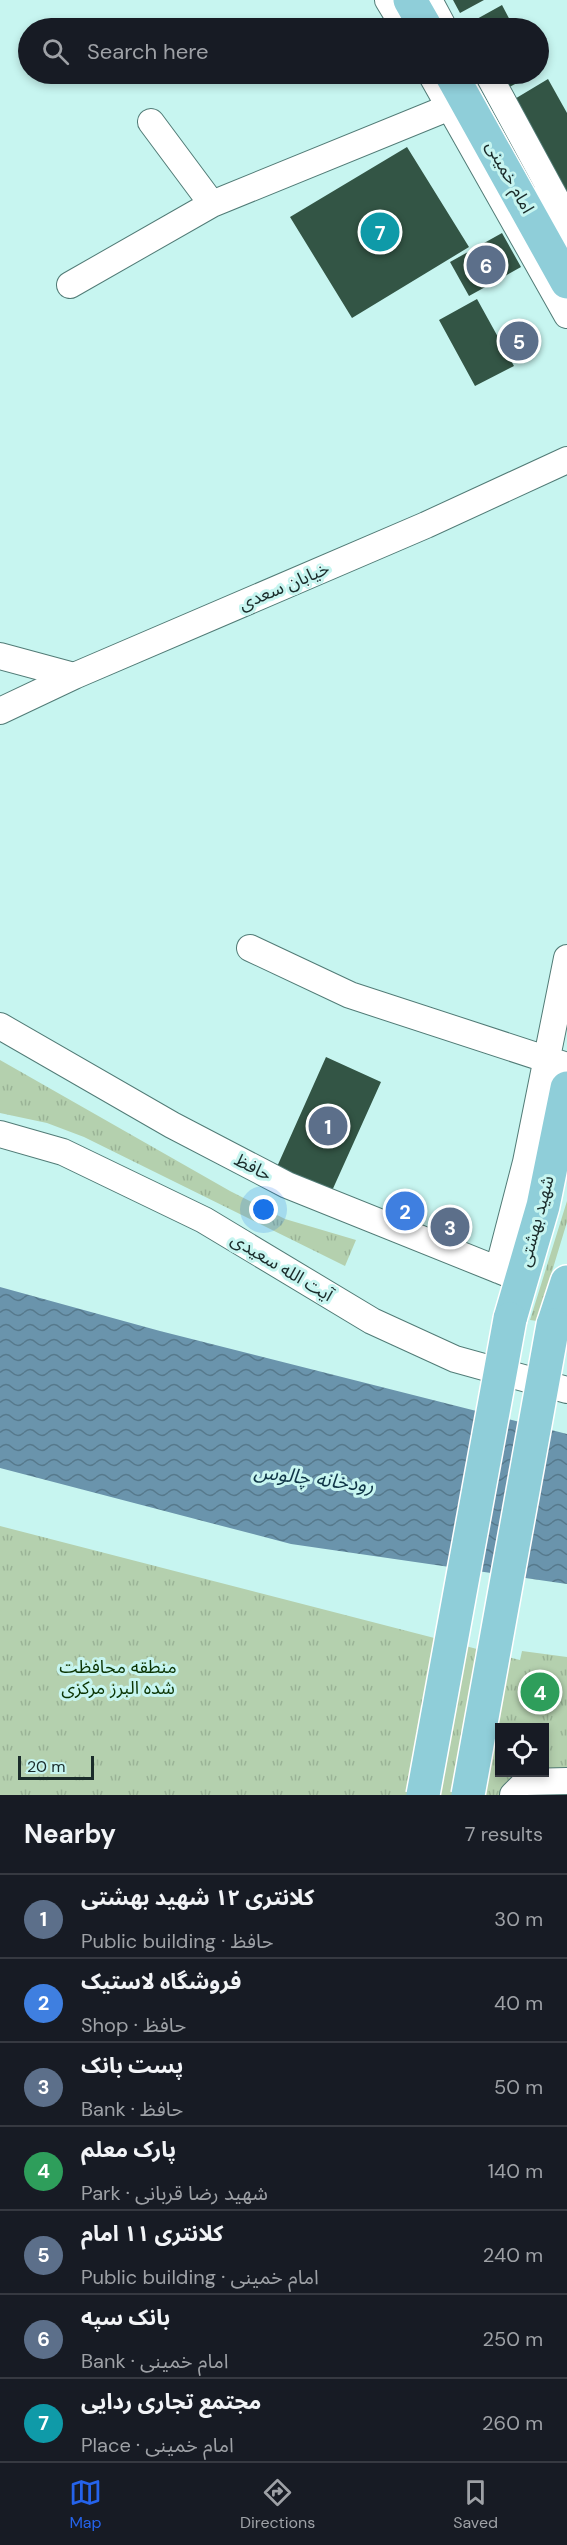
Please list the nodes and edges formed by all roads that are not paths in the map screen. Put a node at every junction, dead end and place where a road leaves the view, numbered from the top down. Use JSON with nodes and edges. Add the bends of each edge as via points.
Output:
{"nodes":[{"id":1,"x":388,"y":0,"type":"edge"},
{"id":2,"x":410,"y":0,"type":"edge"},
{"id":3,"x":429,"y":0,"type":"edge"},
{"id":4,"x":448,"y":0,"type":"edge"},
{"id":5,"x":399,"y":18,"type":"edge"},
{"id":6,"x":420,"y":18,"type":"edge"},
{"id":7,"x":439,"y":18,"type":"edge"},
{"id":8,"x":458,"y":18,"type":"edge"},
{"id":9,"x":493,"y":84,"type":"edge"},
{"id":10,"x":459,"y":88,"type":"edge"},
{"id":11,"x":151,"y":122,"type":"dead end"},
{"id":12,"x":212,"y":204,"type":"junction"},
{"id":13,"x":561,"y":235,"type":"edge"},
{"id":14,"x":567,"y":282,"type":"edge"},
{"id":15,"x":70,"y":285,"type":"dead end"},
{"id":16,"x":567,"y":315,"type":"edge"},
{"id":17,"x":567,"y":460,"type":"edge"},
{"id":18,"x":0,"y":656,"type":"edge"},
{"id":19,"x":74,"y":676,"type":"junction"},
{"id":20,"x":0,"y":711,"type":"edge"},
{"id":21,"x":250,"y":948,"type":"dead end"},
{"id":22,"x":567,"y":958,"type":"edge"},
{"id":23,"x":0,"y":1026,"type":"edge"},
{"id":24,"x":557,"y":1063,"type":"edge"},
{"id":25,"x":567,"y":1088,"type":"edge"},
{"id":26,"x":0,"y":1134,"type":"edge"},
{"id":27,"x":509,"y":1274,"type":"junction"},
{"id":28,"x":567,"y":1281,"type":"edge"},
{"id":29,"x":567,"y":1390,"type":"edge"},
{"id":30,"x":567,"y":1781,"type":"edge"},
{"id":31,"x":423,"y":1795,"type":"edge"},
{"id":32,"x":468,"y":1795,"type":"edge"},
{"id":33,"x":513,"y":1795,"type":"edge"}],
"edges":[{"from":1,"to":5,"type":"street"},
{"from":2,"to":6,"type":"main road"},
{"from":3,"to":7,"type":"street"},
{"from":4,"to":8,"type":"street"},
{"from":9,"to":13,"type":"street"},
{"from":10,"to":12,"type":"street"},
{"from":10,"to":13,"type":"main road","name":"امام خمینی"},
{"from":10,"to":16,"type":"street"},
{"from":11,"to":12,"type":"street"},
{"from":12,"to":15,"type":"street"},
{"from":13,"to":14,"type":"main road","name":"امام خمینی"},
{"from":17,"to":19,"type":"street","name":"خیابان سعدی"},
{"from":18,"to":19,"type":"street"},
{"from":19,"to":20,"type":"street","name":"خیابان سعدی"},
{"from":21,"to":24,"type":"street","via":[[350,995]]},
{"from":22,"to":24,"type":"street"},
{"from":23,"to":27,"type":"street","name":"حافظ","via":[[172,1125],[288,1185]]},
{"from":24,"to":27,"type":"street","via":[[526,1162]]},
{"from":25,"to":27,"type":"main road","name":"شهید بهشتی","via":[[543,1206]]},
{"from":26,"to":29,"type":"street","name":"آیت الله سعیدی","via":[[63,1152],[204,1220],[372,1321],[455,1359]]},
{"from":27,"to":31,"type":"main road","name":"شهید بهشتی","bridge":true,"via":[[510,1319]]},
{"from":28,"to":32,"type":"main road","bridge":true,"via":[[553,1324]]},
{"from":30,"to":33,"type":"street","via":[[526,1782]]}]}
